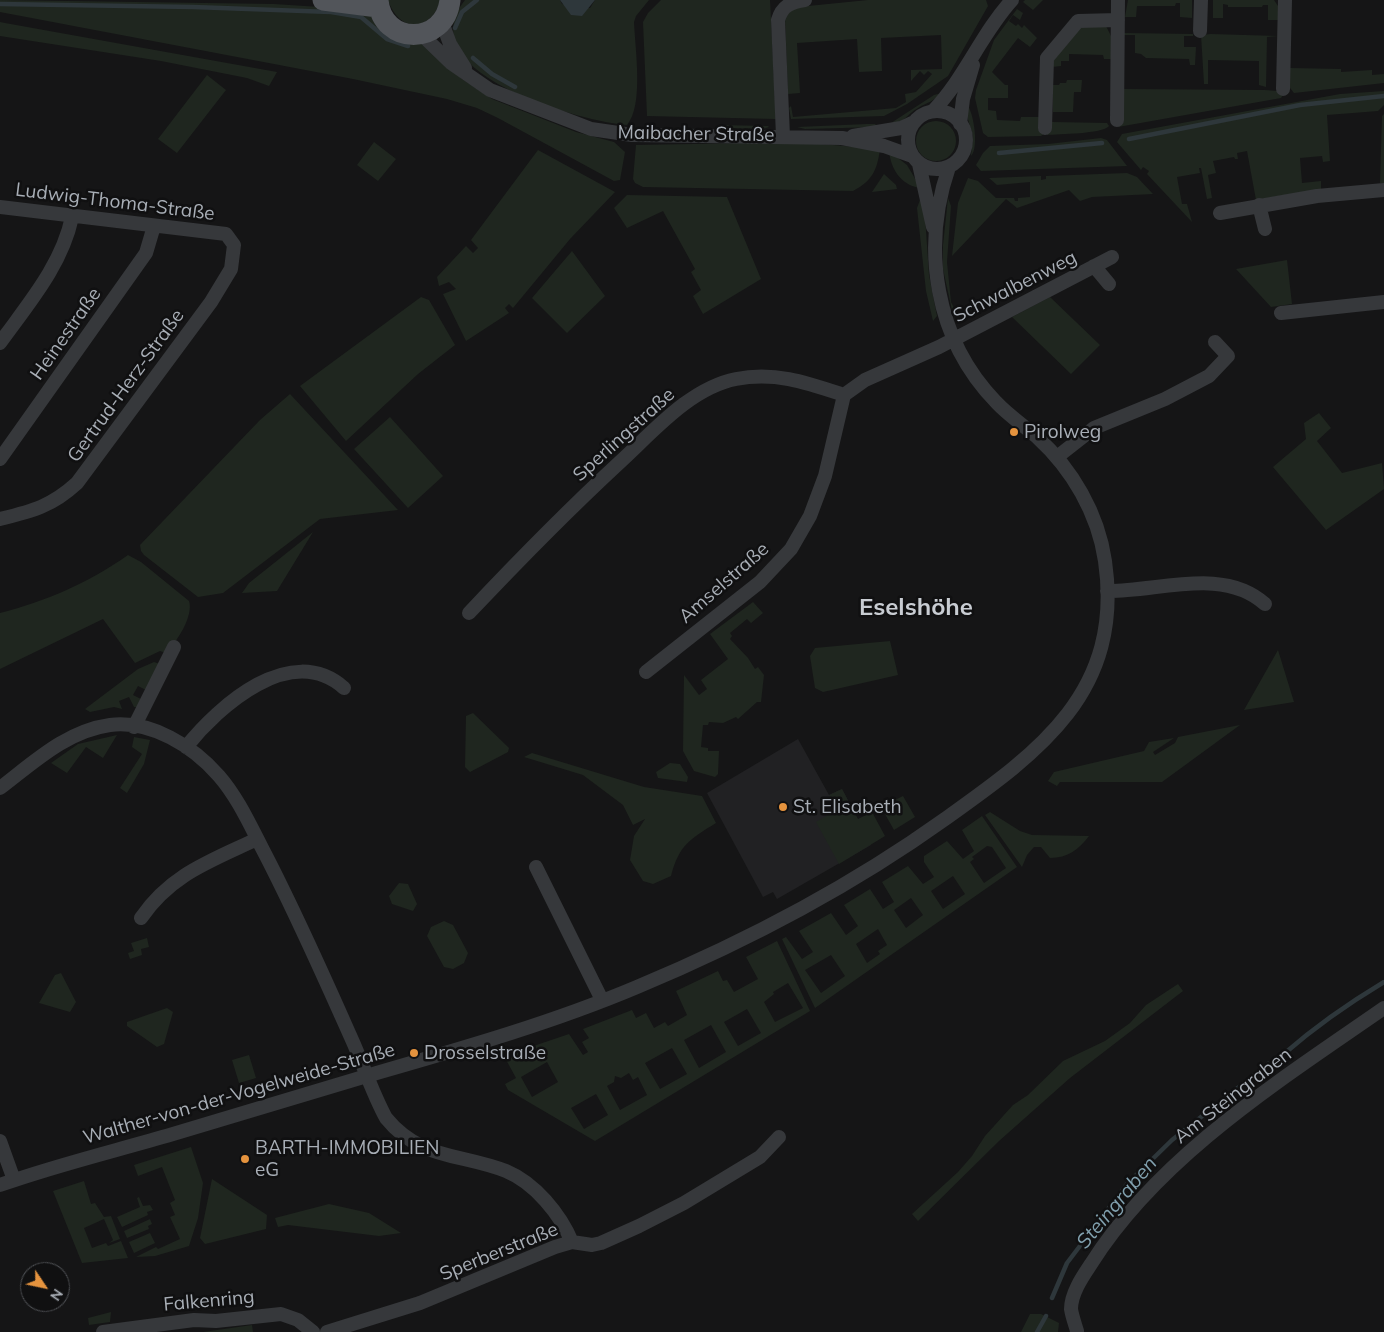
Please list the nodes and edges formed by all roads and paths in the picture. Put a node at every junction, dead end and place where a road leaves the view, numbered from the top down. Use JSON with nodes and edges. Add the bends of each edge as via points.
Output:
{"nodes":[{"id":1,"x":323,"y":0,"type":"edge"},
{"id":2,"x":450,"y":0,"type":"edge"},
{"id":3,"x":805,"y":0,"type":"edge"},
{"id":4,"x":1118,"y":0,"type":"edge"},
{"id":5,"x":1201,"y":0,"type":"edge"},
{"id":6,"x":1285,"y":0,"type":"edge"},
{"id":7,"x":1007,"y":2,"type":"edge"},
{"id":8,"x":378,"y":3,"type":"edge"},
{"id":9,"x":1118,"y":20,"type":"junction"},
{"id":10,"x":442,"y":22,"type":"junction"},
{"id":11,"x":1200,"y":31,"type":"dead end"},
{"id":12,"x":422,"y":34,"type":"junction"},
{"id":13,"x":978,"y":50,"type":"junction"},
{"id":14,"x":471,"y":77,"type":"junction"},
{"id":15,"x":1283,"y":89,"type":"dead end"},
{"id":16,"x":934,"y":111,"type":"junction"},
{"id":17,"x":1116,"y":120,"type":"dead end"},
{"id":18,"x":914,"y":122,"type":"junction"},
{"id":19,"x":960,"y":124,"type":"junction"},
{"id":20,"x":1045,"y":128,"type":"dead end"},
{"id":21,"x":783,"y":136,"type":"junction"},
{"id":22,"x":842,"y":138,"type":"junction"},
{"id":23,"x":915,"y":160,"type":"junction"},
{"id":24,"x":949,"y":167,"type":"junction"},
{"id":25,"x":1384,"y":190,"type":"edge"},
{"id":26,"x":1259,"y":205,"type":"junction"},
{"id":27,"x":0,"y":207,"type":"edge"},
{"id":28,"x":1220,"y":213,"type":"dead end"},
{"id":29,"x":72,"y":217,"type":"junction"},
{"id":30,"x":154,"y":226,"type":"junction"},
{"id":31,"x":1264,"y":230,"type":"dead end"},
{"id":32,"x":226,"y":234,"type":"joint"},
{"id":33,"x":935,"y":240,"type":"junction"},
{"id":34,"x":1112,"y":257,"type":"dead end"},
{"id":35,"x":1094,"y":266,"type":"junction"},
{"id":36,"x":1109,"y":284,"type":"dead end"},
{"id":37,"x":1384,"y":302,"type":"edge"},
{"id":38,"x":1281,"y":313,"type":"dead end"},
{"id":39,"x":952,"y":340,"type":"junction"},
{"id":40,"x":1215,"y":342,"type":"dead end"},
{"id":41,"x":0,"y":343,"type":"edge"},
{"id":42,"x":844,"y":394,"type":"junction"},
{"id":43,"x":1057,"y":457,"type":"junction"},
{"id":44,"x":0,"y":459,"type":"edge"},
{"id":45,"x":0,"y":519,"type":"edge"},
{"id":46,"x":1107,"y":591,"type":"junction"},
{"id":47,"x":1265,"y":604,"type":"dead end"},
{"id":48,"x":469,"y":613,"type":"dead end"},
{"id":49,"x":174,"y":647,"type":"dead end"},
{"id":50,"x":646,"y":672,"type":"dead end"},
{"id":51,"x":344,"y":688,"type":"dead end"},
{"id":52,"x":134,"y":727,"type":"junction"},
{"id":53,"x":186,"y":747,"type":"junction"},
{"id":54,"x":0,"y":788,"type":"edge"},
{"id":55,"x":257,"y":839,"type":"junction"},
{"id":56,"x":536,"y":867,"type":"dead end"},
{"id":57,"x":141,"y":918,"type":"dead end"},
{"id":58,"x":602,"y":1000,"type":"junction"},
{"id":59,"x":1384,"y":1008,"type":"edge"},
{"id":60,"x":368,"y":1076,"type":"junction"},
{"id":61,"x":779,"y":1137,"type":"dead end"},
{"id":62,"x":0,"y":1141,"type":"edge"},
{"id":63,"x":14,"y":1180,"type":"junction"},
{"id":64,"x":0,"y":1185,"type":"edge"},
{"id":65,"x":572,"y":1242,"type":"junction"},
{"id":66,"x":103,"y":1332,"type":"edge"},
{"id":67,"x":313,"y":1332,"type":"edge"},
{"id":68,"x":327,"y":1332,"type":"edge"},
{"id":69,"x":1080,"y":1332,"type":"edge"}],
"edges":[{"from":1,"to":8,"type":"main road"},
{"from":2,"to":10,"type":"main road"},
{"from":3,"to":21,"type":"street","via":[[789,4],[778,20]]},
{"from":4,"to":9,"type":"street"},
{"from":5,"to":11,"type":"street"},
{"from":6,"to":15,"type":"street"},
{"from":7,"to":13,"type":"street"},
{"from":8,"to":12,"type":"main road","via":[[390,26],[405,33]]},
{"from":9,"to":17,"type":"street"},
{"from":9,"to":20,"type":"street","via":[[1078,20],[1049,54],[1046,60]]},
{"from":10,"to":12,"type":"main road"},
{"from":10,"to":14,"type":"street","name":"Maibacher Straße","via":[[450,44]]},
{"from":12,"to":14,"type":"street","name":"Maibacher Straße","via":[[451,63]]},
{"from":13,"to":16,"type":"street"},
{"from":13,"to":19,"type":"street","via":[[963,99]]},
{"from":14,"to":21,"type":"street","name":"Maibacher Straße","via":[[505,97],[605,132],[670,136]]},
{"from":16,"to":18,"type":"street"},
{"from":16,"to":19,"type":"street","via":[[948,114]]},
{"from":18,"to":22,"type":"street","name":"Maibacher Straße","via":[[892,130]]},
{"from":18,"to":23,"type":"street","via":[[907,139]]},
{"from":19,"to":24,"type":"street","via":[[965,146],[958,160]]},
{"from":21,"to":22,"type":"street","name":"Maibacher Straße"},
{"from":22,"to":23,"type":"street","name":"Maibacher Straße","via":[[884,146]]},
{"from":23,"to":24,"type":"street","via":[[933,169]]},
{"from":23,"to":33,"type":"street","name":"Walther-von-der-Vogelweide-Straße"},
{"from":24,"to":33,"type":"street","name":"Walther-von-der-Vogelweide-Straße"},
{"from":25,"to":26,"type":"street"},
{"from":26,"to":28,"type":"street"},
{"from":26,"to":31,"type":"street"},
{"from":27,"to":29,"type":"street","name":"Ludwig-Thoma-Straße"},
{"from":29,"to":30,"type":"street","name":"Ludwig-Thoma-Straße"},
{"from":29,"to":41,"type":"street","via":[[68,236],[48,277]]},
{"from":30,"to":32,"type":"street","name":"Ludwig-Thoma-Straße"},
{"from":30,"to":44,"type":"street","name":"Heinestraße","via":[[146,253]]},
{"from":32,"to":45,"type":"street","name":"Gertrud-Herz-Straße","via":[[234,245],[231,269],[77,483],[61,498],[38,510]]},
{"from":33,"to":39,"type":"street","name":"Walther-von-der-Vogelweide-Straße","via":[[936,277]]},
{"from":34,"to":35,"type":"street","name":"Schwalbenweg"},
{"from":35,"to":36,"type":"street","name":"Schwalbenweg"},
{"from":35,"to":39,"type":"street","name":"Schwalbenweg"},
{"from":37,"to":38,"type":"street"},
{"from":39,"to":42,"type":"street","via":[[865,380]]},
{"from":39,"to":43,"type":"street","name":"Walther-von-der-Vogelweide-Straße","via":[[978,383]]},
{"from":40,"to":43,"type":"street","via":[[1228,356],[1209,376],[1165,400],[1094,428]]},
{"from":42,"to":48,"type":"street","name":"Sperlingstraße","via":[[774,376],[737,379],[702,393],[670,417],[589,491]]},
{"from":42,"to":50,"type":"street","name":"Amselstraße","via":[[825,476],[810,516],[791,549],[760,582]]},
{"from":43,"to":46,"type":"street","name":"Walther-von-der-Vogelweide-Straße","via":[[1072,476],[1097,526],[1104,554]]},
{"from":46,"to":47,"type":"street","via":[[1211,584],[1244,590]]},
{"from":46,"to":58,"type":"street","name":"Walther-von-der-Vogelweide-Straße","via":[[1108,606],[1102,638],[1085,686],[1062,723],[1018,764],[928,832],[800,909],[718,951]]},
{"from":49,"to":52,"type":"street"},
{"from":51,"to":53,"type":"street","via":[[334,679],[317,673],[292,673],[267,681],[231,700]]},
{"from":52,"to":53,"type":"street","via":[[156,732]]},
{"from":52,"to":54,"type":"street","via":[[111,725],[68,738]]},
{"from":53,"to":55,"type":"street","via":[[220,777]]},
{"from":55,"to":57,"type":"street","via":[[175,880]]},
{"from":55,"to":60,"type":"street","via":[[305,933]]},
{"from":56,"to":58,"type":"street"},
{"from":58,"to":60,"type":"street","name":"Walther-von-der-Vogelweide-Straße","via":[[504,1035]]},
{"from":59,"to":69,"type":"street","name":"Am Steingraben","via":[[1223,1123],[1136,1204],[1103,1246],[1078,1286],[1071,1308]]},
{"from":60,"to":63,"type":"street","name":"Walther-von-der-Vogelweide-Straße"},
{"from":60,"to":65,"type":"street","via":[[386,1118],[400,1134],[434,1153],[494,1167],[515,1176],[558,1214]]},
{"from":61,"to":65,"type":"street","name":"Sperberstraße","via":[[760,1157],[663,1214],[601,1243]]},
{"from":62,"to":63,"type":"street"},
{"from":63,"to":64,"type":"street","name":"Walther-von-der-Vogelweide-Straße"},
{"from":65,"to":68,"type":"street","name":"Sperberstraße","via":[[420,1303]]},
{"from":66,"to":67,"type":"street","name":"Falkenring","via":[[194,1320],[216,1321],[281,1314],[298,1320]]}]}
